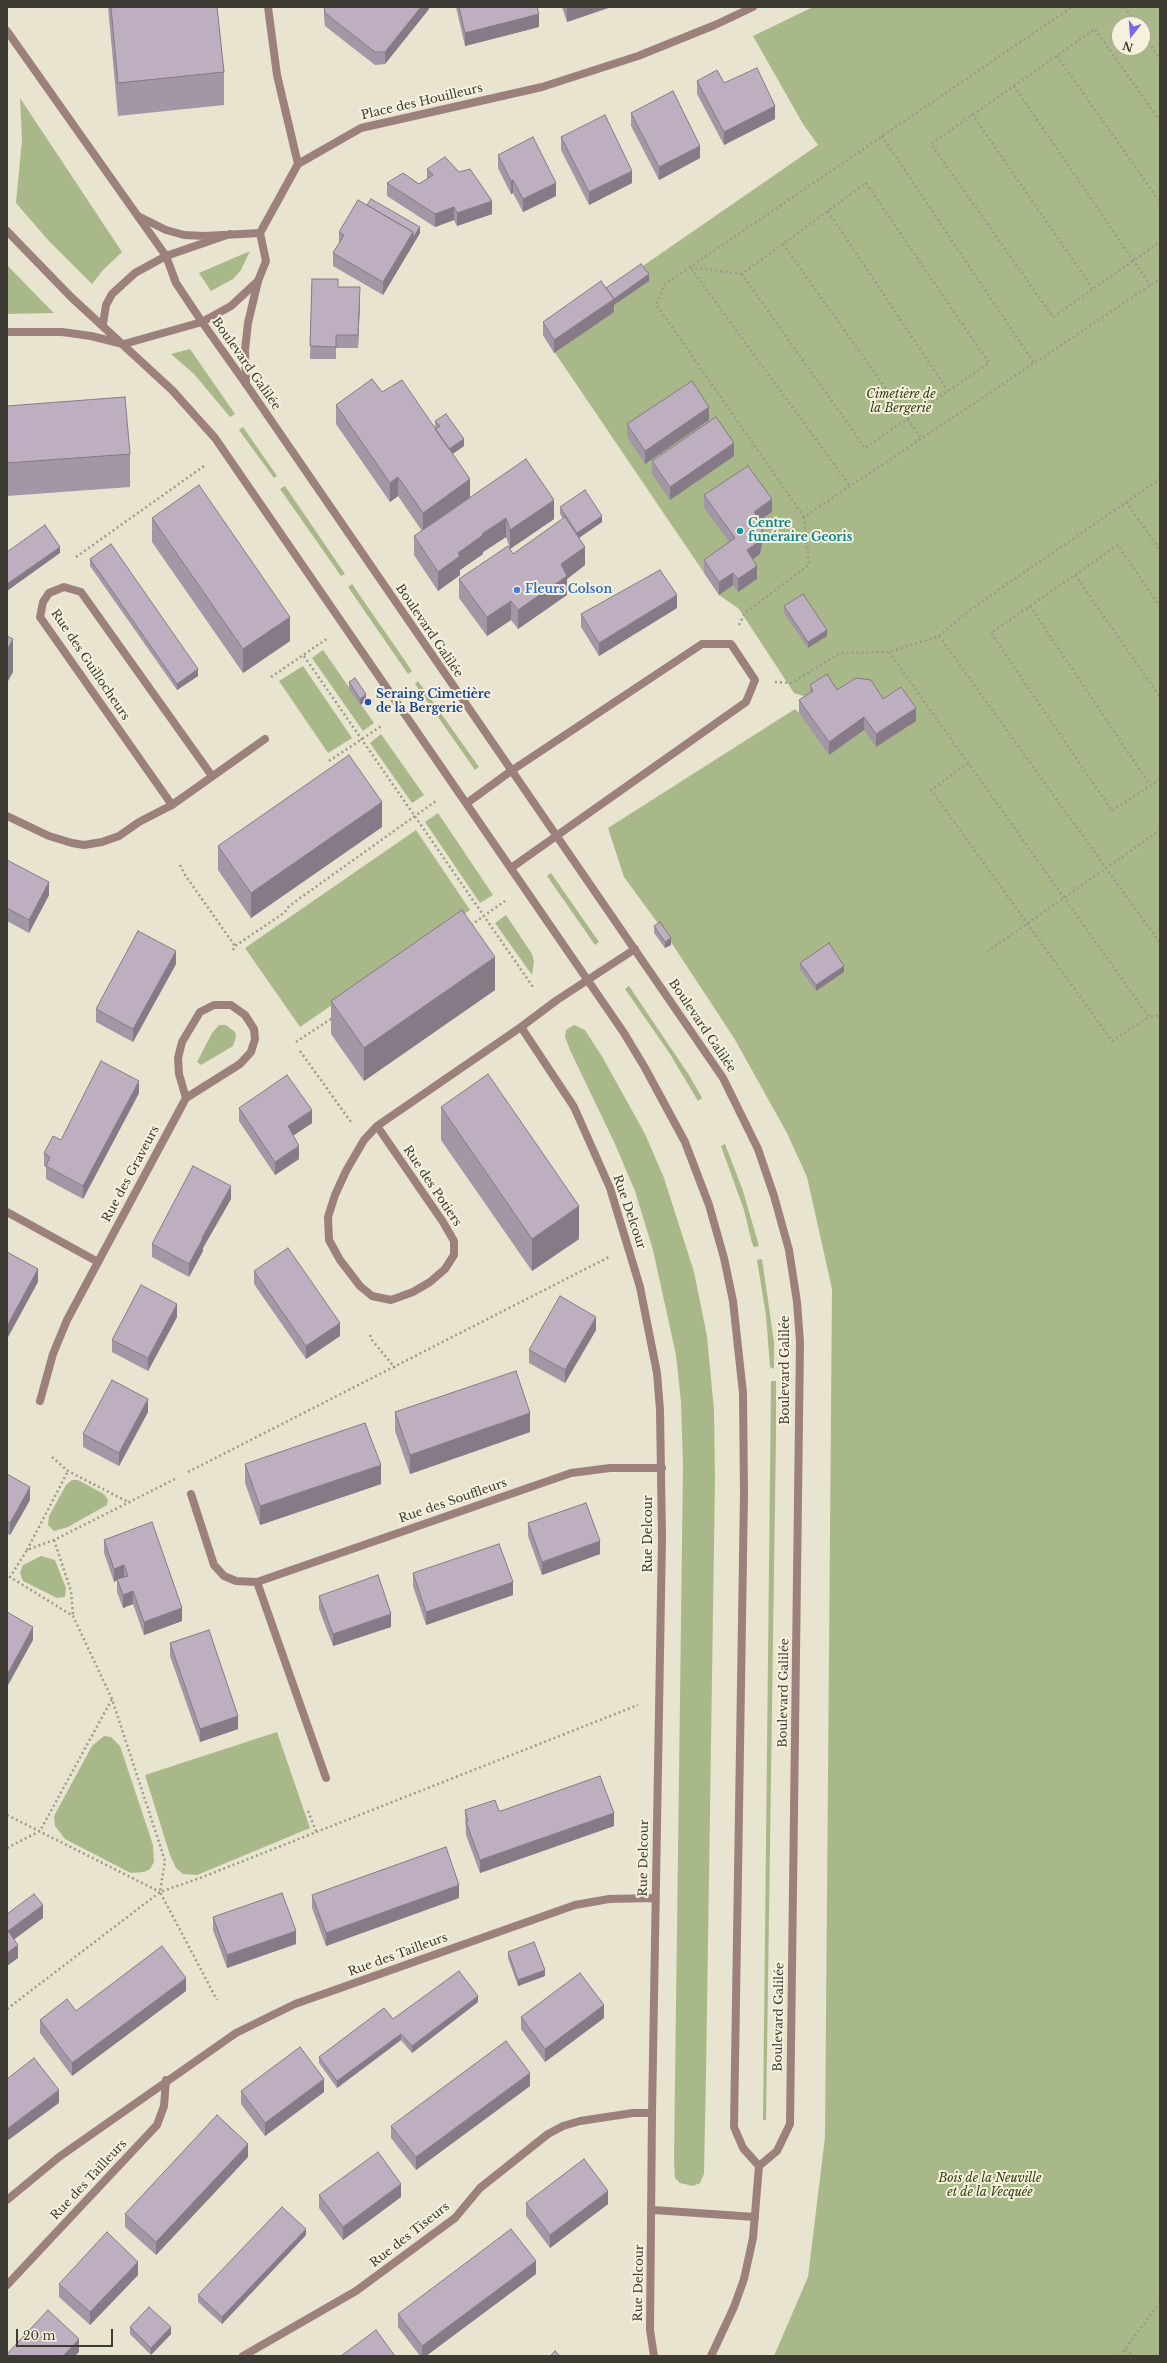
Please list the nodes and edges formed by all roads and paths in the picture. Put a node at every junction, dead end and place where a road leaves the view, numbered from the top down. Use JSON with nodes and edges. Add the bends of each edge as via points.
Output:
{"nodes":[{"id":1,"x":268,"y":7,"type":"edge"},
{"id":2,"x":753,"y":7,"type":"edge"},
{"id":3,"x":1072,"y":7,"type":"edge"},
{"id":4,"x":1124,"y":7,"type":"edge"},
{"id":5,"x":1130,"y":16,"type":"edge"},
{"id":6,"x":7,"y":31,"type":"edge"},
{"id":7,"x":1151,"y":46,"type":"edge"},
{"id":8,"x":1057,"y":56,"type":"junction"},
{"id":9,"x":1160,"y":59,"type":"edge"},
{"id":10,"x":1014,"y":86,"type":"junction"},
{"id":11,"x":972,"y":114,"type":"junction"},
{"id":12,"x":1160,"y":121,"type":"edge"},
{"id":13,"x":882,"y":136,"type":"junction"},
{"id":14,"x":298,"y":164,"type":"junction"},
{"id":15,"x":1160,"y":202,"type":"edge"},
{"id":16,"x":828,"y":211,"type":"junction"},
{"id":17,"x":138,"y":216,"type":"junction"},
{"id":18,"x":7,"y":232,"type":"edge"},
{"id":19,"x":260,"y":233,"type":"junction"},
{"id":20,"x":230,"y":234,"type":"junction"},
{"id":21,"x":1160,"y":242,"type":"edge"},
{"id":22,"x":783,"y":244,"type":"junction"},
{"id":23,"x":166,"y":256,"type":"junction"},
{"id":24,"x":1134,"y":261,"type":"junction"},
{"id":25,"x":690,"y":267,"type":"junction"},
{"id":26,"x":742,"y":274,"type":"junction"},
{"id":27,"x":1160,"y":279,"type":"edge"},
{"id":28,"x":258,"y":281,"type":"junction"},
{"id":29,"x":1150,"y":285,"type":"junction"},
{"id":30,"x":1093,"y":289,"type":"junction"},
{"id":31,"x":202,"y":322,"type":"junction"},
{"id":32,"x":103,"y":324,"type":"junction"},
{"id":33,"x":7,"y":332,"type":"edge"},
{"id":34,"x":124,"y":344,"type":"junction"},
{"id":35,"x":1034,"y":363,"type":"junction"},
{"id":36,"x":246,"y":384,"type":"junction"},
{"id":37,"x":948,"y":391,"type":"junction"},
{"id":38,"x":907,"y":419,"type":"junction"},
{"id":39,"x":921,"y":438,"type":"junction"},
{"id":40,"x":204,"y":466,"type":"dead end"},
{"id":41,"x":1160,"y":479,"type":"edge"},
{"id":42,"x":850,"y":486,"type":"junction"},
{"id":43,"x":1126,"y":502,"type":"junction"},
{"id":44,"x":804,"y":517,"type":"junction"},
{"id":45,"x":1160,"y":550,"type":"edge"},
{"id":46,"x":76,"y":557,"type":"dead end"},
{"id":47,"x":1075,"y":575,"type":"junction"},
{"id":48,"x":1030,"y":606,"type":"junction"},
{"id":49,"x":1160,"y":607,"type":"edge"},
{"id":50,"x":344,"y":626,"type":"junction"},
{"id":51,"x":939,"y":636,"type":"junction"},
{"id":52,"x":731,"y":644,"type":"junction"},
{"id":53,"x":888,"y":652,"type":"junction"},
{"id":54,"x":304,"y":656,"type":"junction"},
{"id":55,"x":271,"y":677,"type":"dead end"},
{"id":56,"x":755,"y":680,"type":"junction"},
{"id":57,"x":1160,"y":697,"type":"edge"},
{"id":58,"x":383,"y":725,"type":"dead end"},
{"id":59,"x":265,"y":739,"type":"dead end"},
{"id":60,"x":361,"y":740,"type":"junction"},
{"id":61,"x":329,"y":761,"type":"dead end"},
{"id":62,"x":968,"y":763,"type":"junction"},
{"id":63,"x":511,"y":771,"type":"junction"},
{"id":64,"x":212,"y":776,"type":"junction"},
{"id":65,"x":1160,"y":778,"type":"edge"},
{"id":66,"x":1150,"y":785,"type":"junction"},
{"id":67,"x":436,"y":801,"type":"dead end"},
{"id":68,"x":467,"y":803,"type":"junction"},
{"id":69,"x":172,"y":805,"type":"junction"},
{"id":70,"x":7,"y":816,"type":"edge"},
{"id":71,"x":414,"y":816,"type":"junction"},
{"id":72,"x":1160,"y":830,"type":"edge"},
{"id":73,"x":558,"y":837,"type":"junction"},
{"id":74,"x":180,"y":865,"type":"dead end"},
{"id":75,"x":511,"y":868,"type":"junction"},
{"id":76,"x":1106,"y":868,"type":"junction"},
{"id":77,"x":1063,"y":898,"type":"junction"},
{"id":78,"x":505,"y":902,"type":"dead end"},
{"id":79,"x":483,"y":917,"type":"junction"},
{"id":80,"x":1027,"y":923,"type":"junction"},
{"id":81,"x":466,"y":928,"type":"edge"},
{"id":82,"x":1160,"y":943,"type":"edge"},
{"id":83,"x":235,"y":946,"type":"junction"},
{"id":84,"x":635,"y":949,"type":"junction"},
{"id":85,"x":233,"y":950,"type":"dead end"},
{"id":86,"x":987,"y":952,"type":"dead end"},
{"id":87,"x":588,"y":980,"type":"junction"},
{"id":88,"x":533,"y":988,"type":"dead end"},
{"id":89,"x":336,"y":1015,"type":"edge"},
{"id":90,"x":1160,"y":1015,"type":"edge"},
{"id":91,"x":1148,"y":1018,"type":"junction"},
{"id":92,"x":521,"y":1027,"type":"junction"},
{"id":93,"x":296,"y":1042,"type":"dead end"},
{"id":94,"x":300,"y":1051,"type":"dead end"},
{"id":95,"x":186,"y":1098,"type":"junction"},
{"id":96,"x":377,"y":1126,"type":"junction"},
{"id":97,"x":364,"y":1140,"type":"junction"},
{"id":98,"x":7,"y":1212,"type":"edge"},
{"id":99,"x":98,"y":1262,"type":"junction"},
{"id":100,"x":370,"y":1335,"type":"dead end"},
{"id":101,"x":395,"y":1368,"type":"dead end"},
{"id":102,"x":40,"y":1401,"type":"dead end"},
{"id":103,"x":52,"y":1457,"type":"dead end"},
{"id":104,"x":662,"y":1468,"type":"junction"},
{"id":105,"x":68,"y":1471,"type":"junction"},
{"id":106,"x":191,"y":1494,"type":"dead end"},
{"id":107,"x":130,"y":1503,"type":"dead end"},
{"id":108,"x":54,"y":1540,"type":"dead end"},
{"id":109,"x":27,"y":1550,"type":"dead end"},
{"id":110,"x":257,"y":1582,"type":"junction"},
{"id":111,"x":73,"y":1616,"type":"dead end"},
{"id":112,"x":112,"y":1699,"type":"dead end"},
{"id":113,"x":638,"y":1704,"type":"dead end"},
{"id":114,"x":326,"y":1778,"type":"dead end"},
{"id":115,"x":308,"y":1811,"type":"dead end"},
{"id":116,"x":7,"y":1814,"type":"edge"},
{"id":117,"x":40,"y":1831,"type":"junction"},
{"id":118,"x":316,"y":1831,"type":"junction"},
{"id":119,"x":7,"y":1848,"type":"edge"},
{"id":120,"x":160,"y":1892,"type":"junction"},
{"id":121,"x":655,"y":1898,"type":"junction"},
{"id":122,"x":7,"y":2008,"type":"edge"},
{"id":123,"x":166,"y":2080,"type":"junction"},
{"id":124,"x":652,"y":2113,"type":"junction"},
{"id":125,"x":759,"y":2166,"type":"junction"},
{"id":126,"x":7,"y":2200,"type":"edge"},
{"id":127,"x":652,"y":2210,"type":"junction"},
{"id":128,"x":754,"y":2217,"type":"junction"},
{"id":129,"x":7,"y":2285,"type":"edge"},
{"id":130,"x":1160,"y":2302,"type":"edge"},
{"id":131,"x":1125,"y":2350,"type":"junction"},
{"id":132,"x":243,"y":2356,"type":"edge"},
{"id":133,"x":654,"y":2356,"type":"edge"},
{"id":134,"x":711,"y":2356,"type":"edge"},
{"id":135,"x":1120,"y":2356,"type":"edge"},
{"id":136,"x":1134,"y":2356,"type":"edge"}],
"edges":[{"from":1,"to":14,"type":"street","via":[[277,75]]},
{"from":2,"to":14,"type":"street","name":"Place des Houilleurs","via":[[638,56],[542,88],[361,128]]},
{"from":3,"to":13,"type":"path"},
{"from":4,"to":5,"type":"path"},
{"from":6,"to":17,"type":"street","name":"Boulevard Galilée"},
{"from":7,"to":9,"type":"path"},
{"from":8,"to":10,"type":"path"},
{"from":8,"to":12,"type":"path","via":[[1095,29]]},
{"from":8,"to":15,"type":"path"},
{"from":10,"to":11,"type":"path"},
{"from":10,"to":24,"type":"path"},
{"from":11,"to":30,"type":"path"},
{"from":11,"to":30,"type":"path","via":[[930,144],[1053,317]]},
{"from":13,"to":25,"type":"path"},
{"from":13,"to":35,"type":"path"},
{"from":14,"to":19,"type":"street"},
{"from":16,"to":22,"type":"path"},
{"from":16,"to":37,"type":"path"},
{"from":16,"to":37,"type":"path","via":[[866,183],[989,363]]},
{"from":17,"to":20,"type":"street","via":[[166,230],[184,235]]},
{"from":17,"to":23,"type":"street","name":"Boulevard Galilée"},
{"from":18,"to":32,"type":"street"},
{"from":19,"to":20,"type":"street"},
{"from":19,"to":28,"type":"street","via":[[266,261]]},
{"from":20,"to":23,"type":"street"},
{"from":21,"to":24,"type":"path"},
{"from":22,"to":26,"type":"path"},
{"from":22,"to":38,"type":"path"},
{"from":23,"to":31,"type":"street","name":"Boulevard Galilée","via":[[176,283]]},
{"from":23,"to":32,"type":"street","via":[[135,273],[112,294],[106,305]]},
{"from":24,"to":29,"type":"path"},
{"from":24,"to":30,"type":"path"},
{"from":25,"to":26,"type":"path"},
{"from":25,"to":42,"type":"path"},
{"from":25,"to":44,"type":"path","via":[[665,284],[656,304]]},
{"from":26,"to":38,"type":"path","via":[[864,448]]},
{"from":27,"to":29,"type":"path"},
{"from":28,"to":31,"type":"street","via":[[231,306]]},
{"from":28,"to":36,"type":"street","via":[[248,323],[245,350]]},
{"from":29,"to":35,"type":"path"},
{"from":31,"to":34,"type":"street"},
{"from":31,"to":36,"type":"street","name":"Boulevard Galilée"},
{"from":32,"to":34,"type":"street"},
{"from":33,"to":34,"type":"street","via":[[62,332]]},
{"from":34,"to":50,"type":"street","via":[[172,390],[215,438]]},
{"from":35,"to":39,"type":"path"},
{"from":36,"to":63,"type":"street","name":"Boulevard Galilée"},
{"from":37,"to":38,"type":"path"},
{"from":38,"to":39,"type":"path"},
{"from":39,"to":42,"type":"path"},
{"from":40,"to":46,"type":"path"},
{"from":41,"to":43,"type":"path"},
{"from":42,"to":44,"type":"path"},
{"from":43,"to":45,"type":"path"},
{"from":43,"to":51,"type":"path","via":[[971,609]]},
{"from":44,"to":52,"type":"path","via":[[809,564],[745,613]]},
{"from":47,"to":48,"type":"path"},
{"from":47,"to":49,"type":"path","via":[[1118,545]]},
{"from":47,"to":57,"type":"path"},
{"from":48,"to":66,"type":"path"},
{"from":48,"to":66,"type":"path","via":[[991,633],[1112,812]]},
{"from":50,"to":54,"type":"path"},
{"from":50,"to":68,"type":"street"},
{"from":51,"to":53,"type":"path"},
{"from":51,"to":76,"type":"path"},
{"from":52,"to":56,"type":"street"},
{"from":52,"to":63,"type":"street","via":[[702,644]]},
{"from":53,"to":56,"type":"path","via":[[840,653],[791,683]]},
{"from":53,"to":62,"type":"path"},
{"from":54,"to":55,"type":"path"},
{"from":54,"to":60,"type":"path"},
{"from":56,"to":73,"type":"street","via":[[746,702]]},
{"from":58,"to":60,"type":"path"},
{"from":59,"to":64,"type":"street"},
{"from":60,"to":61,"type":"path"},
{"from":60,"to":71,"type":"path"},
{"from":62,"to":77,"type":"path"},
{"from":62,"to":80,"type":"path","via":[[931,790]]},
{"from":63,"to":68,"type":"street"},
{"from":63,"to":73,"type":"street","name":"Boulevard Galilée"},
{"from":64,"to":69,"type":"street"},
{"from":64,"to":69,"type":"street","name":"Rue des Guillocheurs","via":[[81,592],[64,587],[49,593],[43,602],[40,617]]},
{"from":65,"to":66,"type":"path"},
{"from":67,"to":71,"type":"path"},
{"from":68,"to":75,"type":"street"},
{"from":69,"to":70,"type":"street","via":[[119,836],[84,845],[49,836]]},
{"from":71,"to":79,"type":"path"},
{"from":71,"to":83,"type":"path","via":[[288,906],[284,913]]},
{"from":72,"to":76,"type":"path"},
{"from":73,"to":75,"type":"street"},
{"from":73,"to":84,"type":"street","name":"Boulevard Galilée"},
{"from":74,"to":83,"type":"path"},
{"from":75,"to":87,"type":"street"},
{"from":76,"to":77,"type":"path"},
{"from":76,"to":82,"type":"path"},
{"from":77,"to":80,"type":"path"},
{"from":77,"to":91,"type":"path"},
{"from":78,"to":79,"type":"path"},
{"from":79,"to":81,"type":"path"},
{"from":79,"to":88,"type":"path"},
{"from":80,"to":86,"type":"path"},
{"from":80,"to":91,"type":"path","via":[[1112,1042]]},
{"from":83,"to":85,"type":"path"},
{"from":84,"to":87,"type":"street"},
{"from":84,"to":125,"type":"street","name":"Boulevard Galilée","via":[[724,1078],[758,1149],[789,1250],[797,1302],[800,1342],[790,2124],[777,2151]]},
{"from":87,"to":92,"type":"street"},
{"from":87,"to":125,"type":"street","via":[[646,1068],[685,1142],[709,1205],[733,1301],[743,1393],[744,1494],[734,2128],[743,2148]]},
{"from":89,"to":93,"type":"path"},
{"from":90,"to":91,"type":"path"},
{"from":92,"to":96,"type":"street","name":"Rue des Potiers"},
{"from":92,"to":104,"type":"street","name":"Rue Delcour","via":[[574,1107],[610,1188],[630,1247],[657,1373]]},
{"from":94,"to":97,"type":"path"},
{"from":95,"to":95,"type":"street","name":"Rue des Graveurs","via":[[179,1074],[178,1058],[182,1042],[200,1012],[214,1005],[230,1005],[245,1015],[254,1029],[256,1039],[251,1052],[233,1068]]},
{"from":95,"to":99,"type":"street","name":"Rue des Graveurs"},
{"from":96,"to":97,"type":"street","name":"Rue des Potiers"},
{"from":96,"to":97,"type":"street","name":"Rue des Potiers","via":[[454,1241],[454,1255],[445,1269],[419,1288],[391,1300],[372,1296],[360,1286],[340,1260],[329,1240],[328,1217],[335,1195]]},
{"from":98,"to":99,"type":"street"},
{"from":99,"to":102,"type":"street","name":"Rue des Graveurs","via":[[67,1320],[53,1354]]},
{"from":100,"to":101,"type":"path"},
{"from":103,"to":105,"type":"path"},
{"from":104,"to":110,"type":"street","name":"Rue des Souffleurs","via":[[610,1468],[572,1473]]},
{"from":104,"to":121,"type":"street","name":"Rue Delcour"},
{"from":105,"to":107,"type":"path"},
{"from":105,"to":109,"type":"path"},
{"from":106,"to":110,"type":"street","name":"Rue des Souffleurs","via":[[214,1565],[224,1576],[236,1581]]},
{"from":108,"to":111,"type":"path","via":[[71,1591]]},
{"from":110,"to":114,"type":"street"},
{"from":112,"to":117,"type":"path"},
{"from":113,"to":118,"type":"path"},
{"from":115,"to":118,"type":"path"},
{"from":116,"to":117,"type":"path"},
{"from":117,"to":119,"type":"path"},
{"from":117,"to":120,"type":"path"},
{"from":118,"to":120,"type":"path"},
{"from":120,"to":122,"type":"path"},
{"from":121,"to":123,"type":"street","name":"Rue des Tailleurs","via":[[615,1898],[575,1905],[302,2002],[236,2033]]},
{"from":121,"to":124,"type":"street","name":"Rue Delcour"},
{"from":123,"to":126,"type":"street","name":"Rue des Tailleurs","via":[[59,2157]]},
{"from":123,"to":129,"type":"street","name":"Rue des Tailleurs","via":[[164,2106],[157,2125]]},
{"from":124,"to":127,"type":"street","name":"Rue Delcour"},
{"from":124,"to":132,"type":"street","name":"Rue des Tiseurs","via":[[589,2119],[563,2126],[480,2188],[455,2218],[356,2292]]},
{"from":125,"to":128,"type":"street"},
{"from":127,"to":128,"type":"street"},
{"from":127,"to":133,"type":"street","name":"Rue Delcour","via":[[650,2330]]},
{"from":128,"to":134,"type":"street","via":[[753,2238],[744,2278]]},
{"from":130,"to":131,"type":"path"},
{"from":131,"to":135,"type":"path"},
{"from":131,"to":136,"type":"path"}]}
